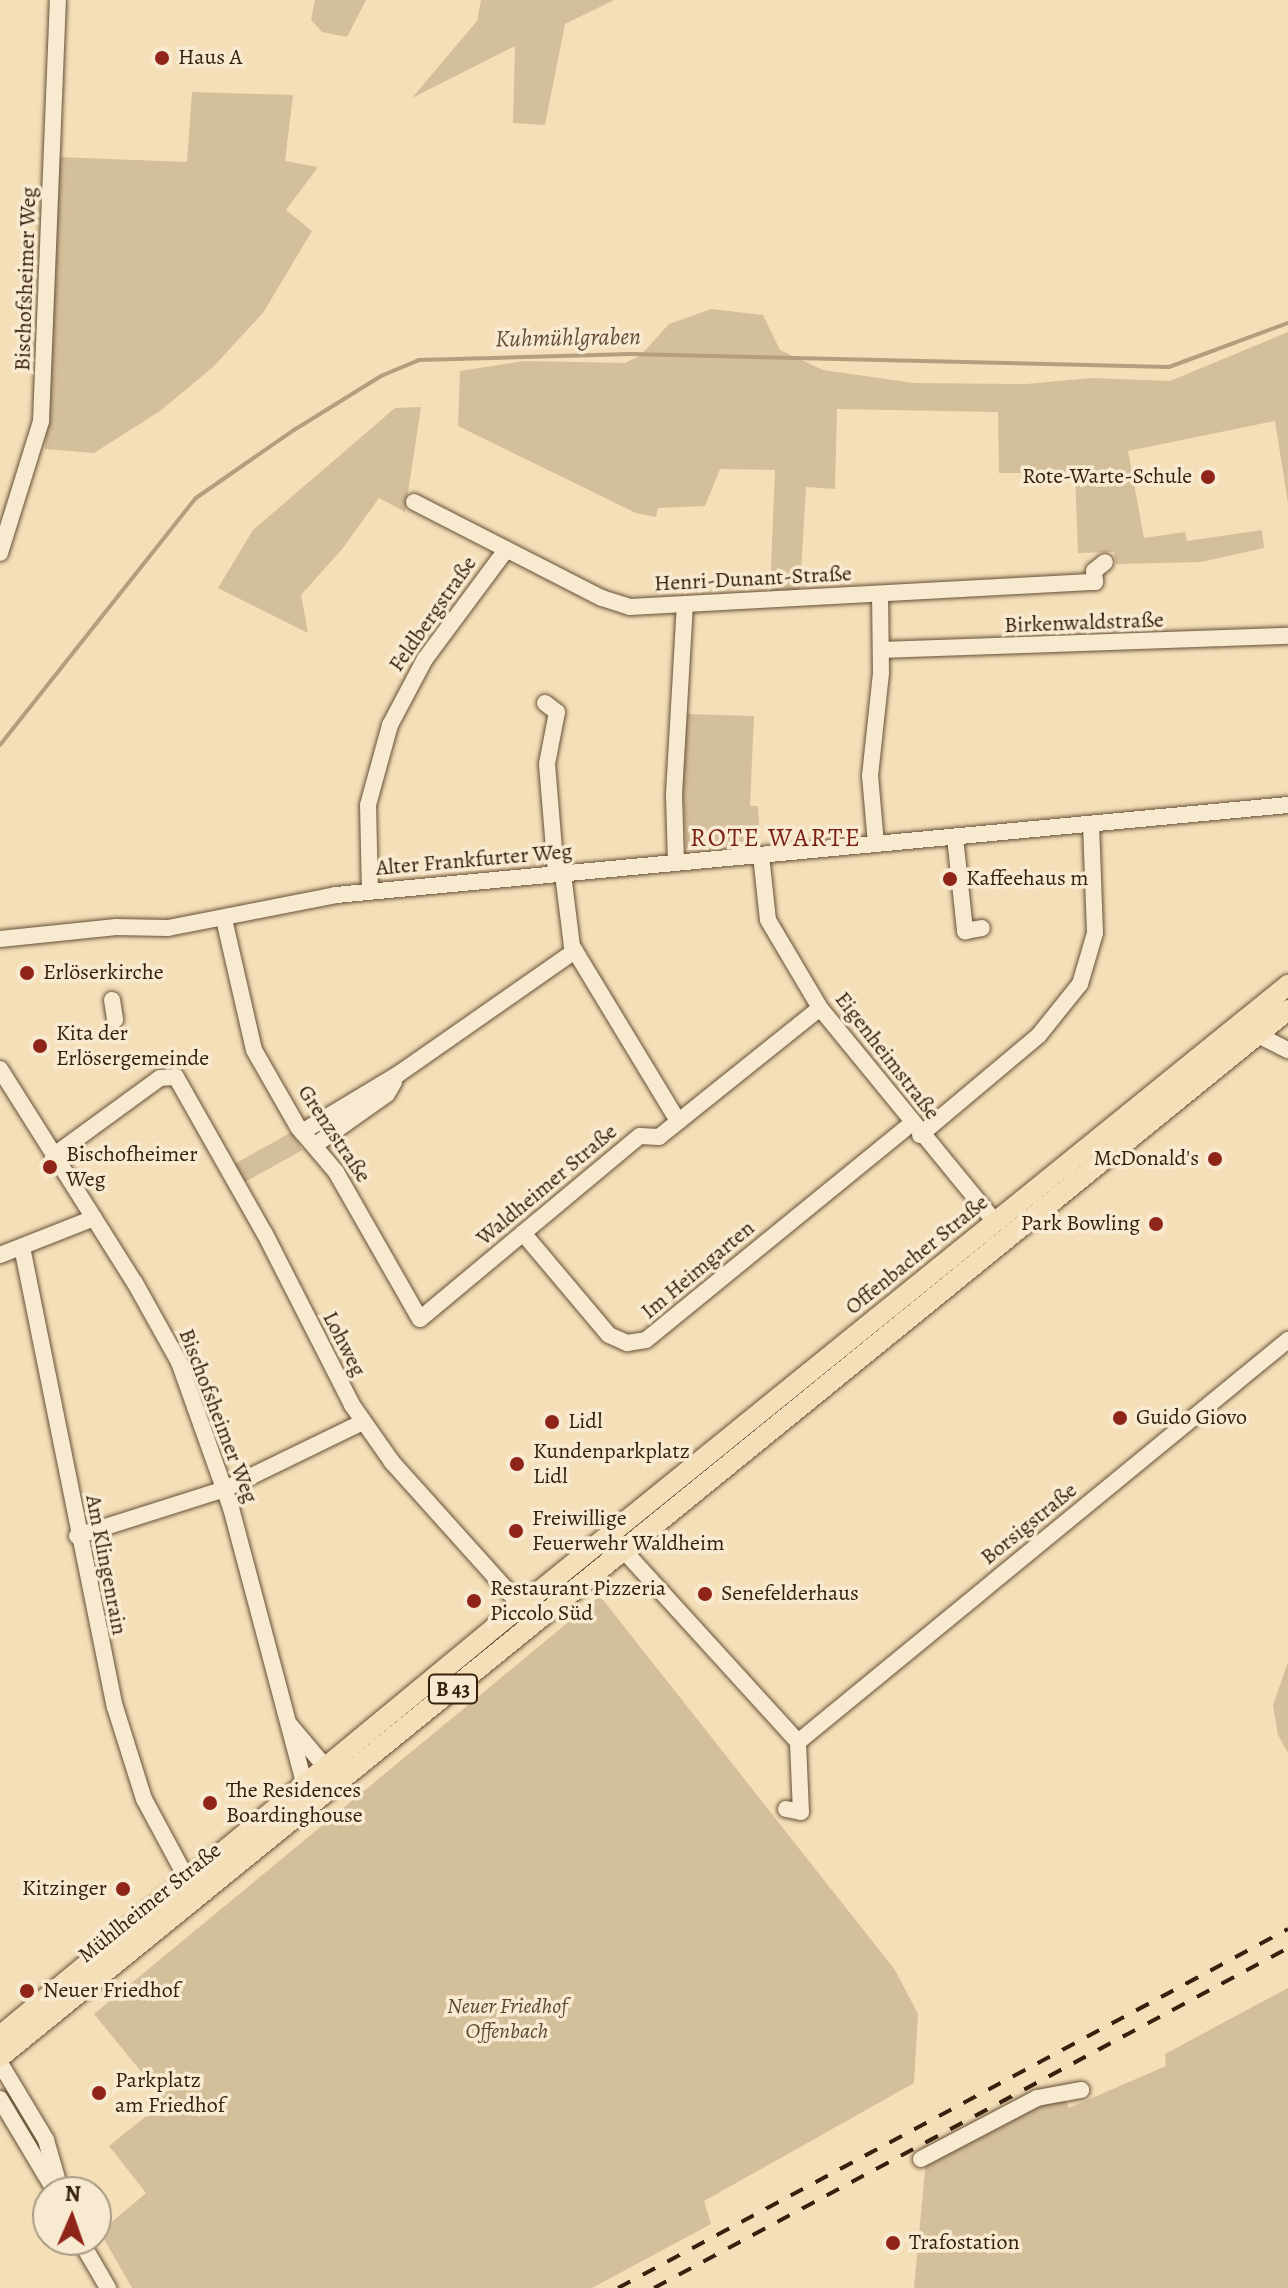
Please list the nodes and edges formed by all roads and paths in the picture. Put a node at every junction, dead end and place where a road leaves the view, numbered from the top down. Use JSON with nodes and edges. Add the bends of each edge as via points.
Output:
{"nodes":[{"id":1,"x":58,"y":0,"type":"edge"},
{"id":2,"x":414,"y":502,"type":"dead end"},
{"id":3,"x":506,"y":550,"type":"junction"},
{"id":4,"x":0,"y":553,"type":"edge"},
{"id":5,"x":1105,"y":562,"type":"dead end"},
{"id":6,"x":880,"y":594,"type":"junction"},
{"id":7,"x":685,"y":606,"type":"junction"},
{"id":8,"x":1288,"y":636,"type":"edge"},
{"id":9,"x":881,"y":650,"type":"junction"},
{"id":10,"x":545,"y":703,"type":"dead end"},
{"id":11,"x":1288,"y":805,"type":"edge"},
{"id":12,"x":1091,"y":824,"type":"junction"},
{"id":13,"x":955,"y":837,"type":"junction"},
{"id":14,"x":876,"y":844,"type":"junction"},
{"id":15,"x":761,"y":855,"type":"junction"},
{"id":16,"x":676,"y":863,"type":"junction"},
{"id":17,"x":560,"y":874,"type":"junction"},
{"id":18,"x":370,"y":892,"type":"junction"},
{"id":19,"x":224,"y":919,"type":"junction"},
{"id":20,"x":982,"y":928,"type":"dead end"},
{"id":21,"x":0,"y":939,"type":"edge"},
{"id":22,"x":575,"y":951,"type":"junction"},
{"id":23,"x":1288,"y":985,"type":"edge"},
{"id":24,"x":112,"y":1000,"type":"dead end"},
{"id":25,"x":820,"y":1008,"type":"junction"},
{"id":26,"x":1288,"y":1010,"type":"edge"},
{"id":27,"x":115,"y":1020,"type":"dead end"},
{"id":28,"x":1256,"y":1034,"type":"junction"},
{"id":29,"x":1288,"y":1050,"type":"edge"},
{"id":30,"x":0,"y":1069,"type":"edge"},
{"id":31,"x":397,"y":1075,"type":"junction"},
{"id":32,"x":678,"y":1121,"type":"junction"},
{"id":33,"x":915,"y":1130,"type":"junction"},
{"id":34,"x":302,"y":1132,"type":"junction"},
{"id":35,"x":315,"y":1145,"type":"junction"},
{"id":36,"x":53,"y":1156,"type":"junction"},
{"id":37,"x":94,"y":1218,"type":"junction"},
{"id":38,"x":996,"y":1223,"type":"junction"},
{"id":39,"x":523,"y":1233,"type":"junction"},
{"id":40,"x":22,"y":1247,"type":"junction"},
{"id":41,"x":0,"y":1255,"type":"edge"},
{"id":42,"x":420,"y":1319,"type":"joint"},
{"id":43,"x":1288,"y":1340,"type":"edge"},
{"id":44,"x":363,"y":1422,"type":"junction"},
{"id":45,"x":225,"y":1489,"type":"junction"},
{"id":46,"x":77,"y":1536,"type":"junction"},
{"id":47,"x":618,"y":1543,"type":"junction"},
{"id":48,"x":585,"y":1569,"type":"junction"},
{"id":49,"x":522,"y":1607,"type":"junction"},
{"id":50,"x":288,"y":1722,"type":"junction"},
{"id":51,"x":798,"y":1742,"type":"junction"},
{"id":52,"x":331,"y":1774,"type":"junction"},
{"id":53,"x":307,"y":1793,"type":"junction"},
{"id":54,"x":786,"y":1809,"type":"dead end"},
{"id":55,"x":187,"y":1879,"type":"junction"},
{"id":56,"x":0,"y":2036,"type":"edge"},
{"id":57,"x":0,"y":2057,"type":"edge"},
{"id":58,"x":0,"y":2063,"type":"edge"},
{"id":59,"x":1081,"y":2090,"type":"dead end"},
{"id":60,"x":1,"y":2102,"type":"edge"},
{"id":61,"x":921,"y":2159,"type":"dead end"},
{"id":62,"x":48,"y":2176,"type":"edge"},
{"id":63,"x":54,"y":2176,"type":"edge"},
{"id":64,"x":89,"y":2256,"type":"edge"},
{"id":65,"x":108,"y":2288,"type":"edge"}],
"edges":[{"from":1,"to":4,"type":"street","name":"Bischofsheimer Weg","via":[[41,421]]},
{"from":2,"to":3,"type":"street","name":"Henri-Dunant-Straße"},
{"from":3,"to":7,"type":"street","name":"Henri-Dunant-Straße","via":[[619,605]]},
{"from":3,"to":18,"type":"street","name":"Feldbergstraße","via":[[425,659],[390,725],[367,814]]},
{"from":5,"to":6,"type":"street","name":"Henri-Dunant-Straße","via":[[1094,571],[1095,582]]},
{"from":6,"to":7,"type":"street","name":"Henri-Dunant-Straße"},
{"from":6,"to":9,"type":"street"},
{"from":7,"to":16,"type":"street","via":[[674,794]]},
{"from":8,"to":9,"type":"street","name":"Birkenwaldstraße"},
{"from":9,"to":14,"type":"street","via":[[870,765]]},
{"from":10,"to":17,"type":"street","via":[[557,712],[547,764]]},
{"from":11,"to":12,"type":"street","name":"Alter Frankfurter Weg"},
{"from":12,"to":13,"type":"street","name":"Alter Frankfurter Weg"},
{"from":12,"to":33,"type":"street","name":"Im Heimgarten","via":[[1095,933],[1080,984],[1039,1035]]},
{"from":13,"to":14,"type":"street","name":"Alter Frankfurter Weg"},
{"from":13,"to":20,"type":"street","via":[[965,931]]},
{"from":14,"to":15,"type":"street","name":"Alter Frankfurter Weg"},
{"from":15,"to":16,"type":"street","name":"Alter Frankfurter Weg"},
{"from":15,"to":25,"type":"street","name":"Eigenheimstraße","via":[[768,920]]},
{"from":16,"to":17,"type":"street","name":"Alter Frankfurter Weg"},
{"from":17,"to":18,"type":"street","name":"Alter Frankfurter Weg"},
{"from":17,"to":22,"type":"street"},
{"from":18,"to":19,"type":"street","name":"Alter Frankfurter Weg"},
{"from":19,"to":21,"type":"street","name":"Alter Frankfurter Weg"},
{"from":19,"to":34,"type":"street","name":"Grenzstraße","via":[[254,1050]]},
{"from":22,"to":31,"type":"street"},
{"from":22,"to":32,"type":"street"},
{"from":23,"to":38,"type":"main road","name":"Offenbacher Straße","number":"B 43"},
{"from":24,"to":27,"type":"street"},
{"from":25,"to":32,"type":"street","name":"Waldheimer Straße"},
{"from":25,"to":33,"type":"street","name":"Eigenheimstraße"},
{"from":26,"to":28,"type":"main road","name":"Offenbacher Straße","number":"B 43"},
{"from":28,"to":29,"type":"street"},
{"from":28,"to":47,"type":"main road","name":"Offenbacher Straße","number":"B 43"},
{"from":30,"to":36,"type":"street","name":"Bischofsheimer Weg"},
{"from":31,"to":34,"type":"street"},
{"from":31,"to":35,"type":"street","via":[[387,1094]]},
{"from":32,"to":39,"type":"street","name":"Waldheimer Straße","via":[[659,1137],[640,1136]]},
{"from":33,"to":38,"type":"street","name":"Eigenheimstraße"},
{"from":33,"to":39,"type":"street","name":"Im Heimgarten","via":[[646,1340],[627,1343],[609,1335]]},
{"from":34,"to":35,"type":"street","name":"Grenzstraße"},
{"from":35,"to":42,"type":"street","name":"Grenzstraße","via":[[336,1172]]},
{"from":36,"to":37,"type":"street","name":"Bischofsheimer Weg"},
{"from":36,"to":44,"type":"street","name":"Lohweg","via":[[169,1074],[179,1081]]},
{"from":37,"to":40,"type":"street"},
{"from":37,"to":45,"type":"street","name":"Bischofsheimer Weg","via":[[179,1362]]},
{"from":38,"to":47,"type":"main road","name":"Offenbacher Straße","number":"B 43"},
{"from":39,"to":42,"type":"street","name":"Waldheimer Straße"},
{"from":40,"to":41,"type":"street"},
{"from":40,"to":46,"type":"street","name":"Am Klingenrain"},
{"from":43,"to":51,"type":"street","name":"Borsigstraße"},
{"from":44,"to":45,"type":"street"},
{"from":44,"to":49,"type":"street","name":"Lohweg","via":[[392,1462]]},
{"from":45,"to":46,"type":"street"},
{"from":45,"to":50,"type":"street","name":"Bischofsheimer Weg"},
{"from":46,"to":55,"type":"street","name":"Am Klingenrain","via":[[133,1769]]},
{"from":47,"to":48,"type":"main road","name":"Offenbacher Straße","number":"B 43"},
{"from":47,"to":51,"type":"street"},
{"from":48,"to":49,"type":"main road","name":"Mühlheimer Straße","number":"B 43"},
{"from":48,"to":52,"type":"main road","name":"Mühlheimer Straße","number":"B 43","via":[[358,1765]]},
{"from":49,"to":52,"type":"main road","name":"Mühlheimer Straße","number":"B 43"},
{"from":50,"to":52,"type":"street","name":"Bischofsheimer Weg"},
{"from":50,"to":53,"type":"street","name":"Bischofsheimer Weg"},
{"from":51,"to":54,"type":"street","via":[[801,1812]]},
{"from":52,"to":53,"type":"main road","name":"Mühlheimer Straße","number":"B 43"},
{"from":53,"to":55,"type":"main road","name":"Mühlheimer Straße","number":"B 43"},
{"from":53,"to":57,"type":"main road","name":"Mühlheimer Straße"},
{"from":55,"to":56,"type":"main road","name":"Mühlheimer Straße","number":"B 43"},
{"from":58,"to":63,"type":"street","via":[[46,2140]]},
{"from":59,"to":61,"type":"street","via":[[1037,2098]]},
{"from":60,"to":62,"type":"street"},
{"from":64,"to":65,"type":"street"}]}
